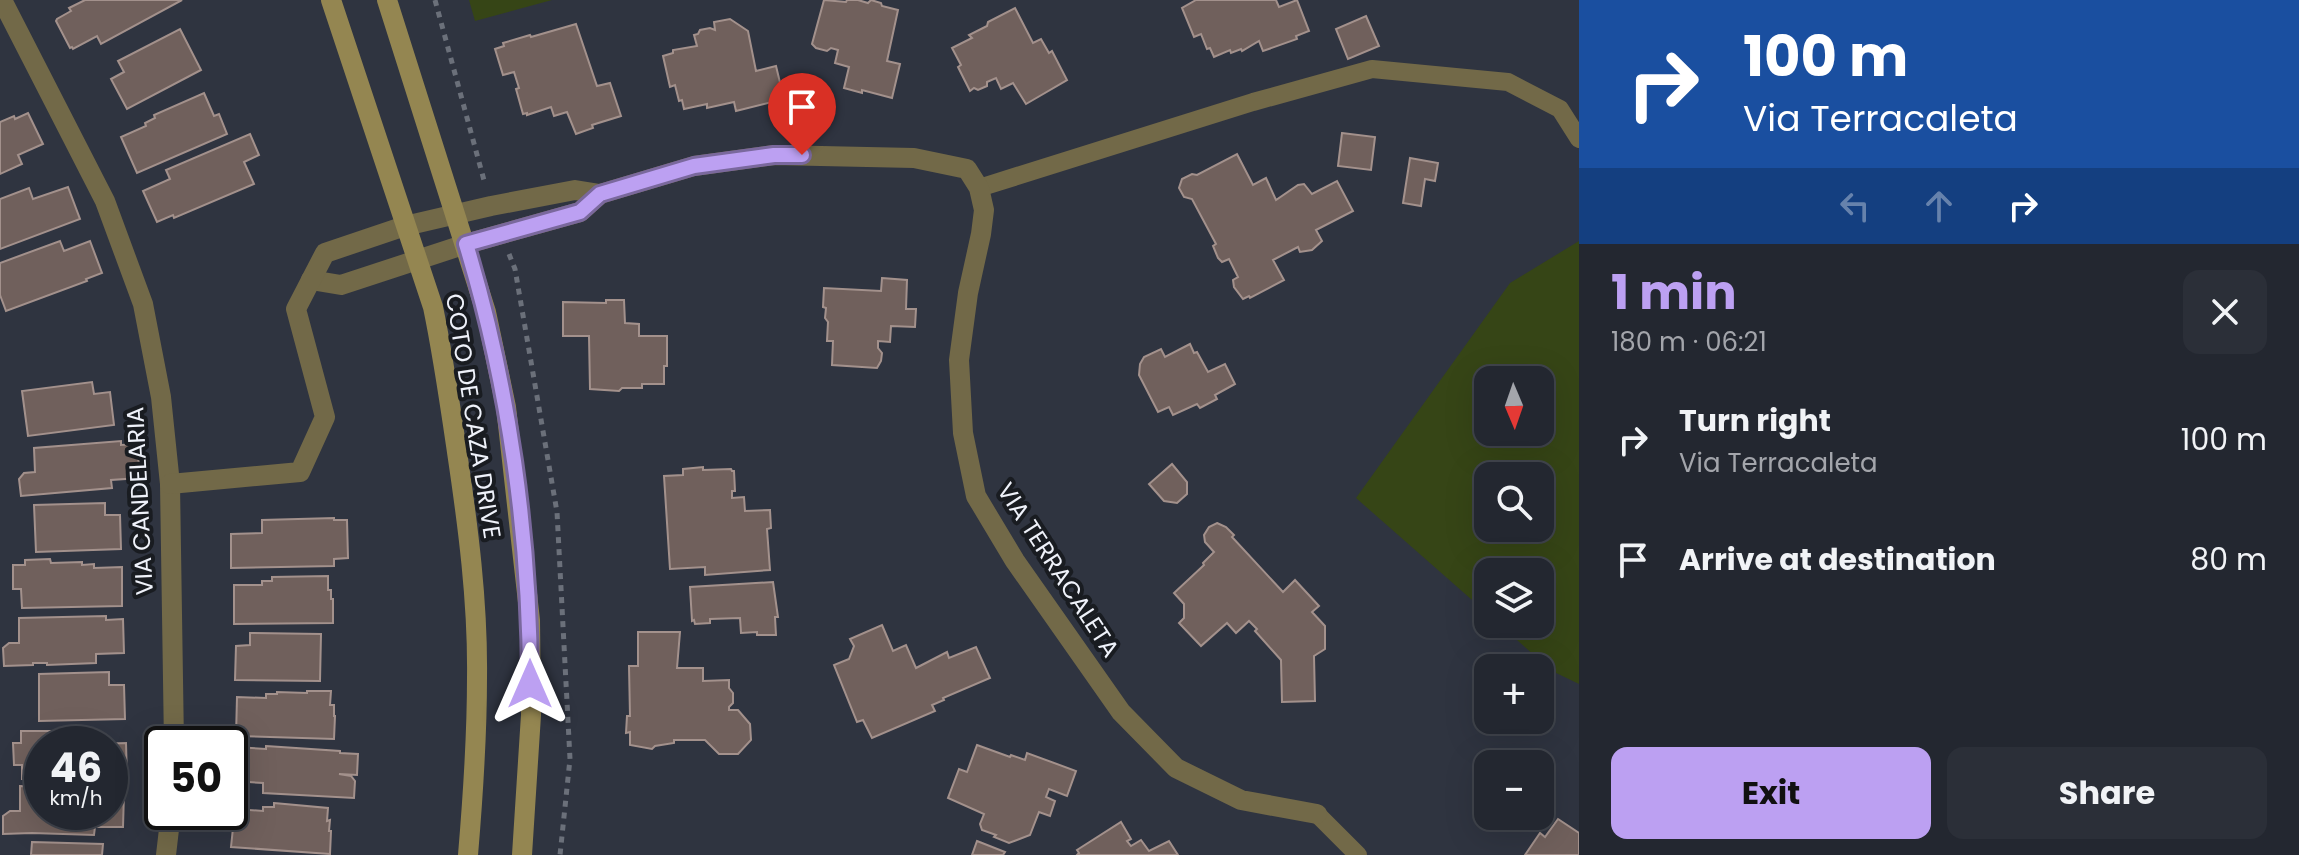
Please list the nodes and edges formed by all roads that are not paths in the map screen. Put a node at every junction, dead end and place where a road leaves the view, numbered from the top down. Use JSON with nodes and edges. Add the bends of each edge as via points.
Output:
{"nodes":[{"id":1,"x":2,"y":0,"type":"edge"},
{"id":2,"x":331,"y":0,"type":"edge"},
{"id":3,"x":387,"y":0,"type":"edge"},
{"id":4,"x":1579,"y":139,"type":"edge"},
{"id":5,"x":979,"y":188,"type":"junction"},
{"id":6,"x":600,"y":194,"type":"junction"},
{"id":7,"x":454,"y":214,"type":"junction"},
{"id":8,"x":405,"y":226,"type":"junction"},
{"id":9,"x":466,"y":244,"type":"junction"},
{"id":10,"x":416,"y":260,"type":"junction"},
{"id":11,"x":311,"y":280,"type":"junction"},
{"id":12,"x":170,"y":484,"type":"junction"},
{"id":13,"x":174,"y":726,"type":"edge"},
{"id":14,"x":1317,"y":814,"type":"joint"},
{"id":15,"x":169,"y":830,"type":"edge"},
{"id":16,"x":166,"y":855,"type":"edge"},
{"id":17,"x":468,"y":855,"type":"edge"},
{"id":18,"x":522,"y":855,"type":"edge"},
{"id":19,"x":1358,"y":855,"type":"edge"}],
"edges":[{"from":1,"to":12,"type":"street","name":"VIA CANDELARIA","via":[[105,201],[143,304],[161,397]]},
{"from":2,"to":8,"type":"main road","name":"COTO DE CAZA DRIVE"},
{"from":3,"to":7,"type":"main road","name":"COTO DE CAZA DRIVE"},
{"from":4,"to":5,"type":"lane","via":[[1560,109],[1508,82],[1372,69]]},
{"from":5,"to":6,"type":"street","via":[[967,169],[914,158],[774,155],[694,166]]},
{"from":5,"to":14,"type":"street","name":"VIA TERRACALETA","via":[[984,210],[959,360],[963,433],[976,496],[1121,712],[1176,768],[1241,800]]},
{"from":6,"to":7,"type":"street","via":[[575,190]]},
{"from":6,"to":9,"type":"street","via":[[580,212]]},
{"from":7,"to":8,"type":"street"},
{"from":7,"to":9,"type":"main road","name":"COTO DE CAZA DRIVE"},
{"from":8,"to":10,"type":"main road","name":"COTO DE CAZA DRIVE"},
{"from":8,"to":11,"type":"street","via":[[325,253]]},
{"from":9,"to":10,"type":"street"},
{"from":9,"to":18,"type":"main road","name":"COTO DE CAZA DRIVE","via":[[506,407],[530,620],[531,715]]},
{"from":10,"to":11,"type":"street","via":[[341,285]]},
{"from":10,"to":17,"type":"main road","name":"COTO DE CAZA DRIVE","via":[[440,341],[474,599],[477,676]]},
{"from":11,"to":12,"type":"street","via":[[296,309],[325,417],[300,472]]},
{"from":12,"to":13,"type":"street","name":"VIA CANDELARIA"},
{"from":14,"to":19,"type":"lane"},
{"from":15,"to":16,"type":"street"}]}
